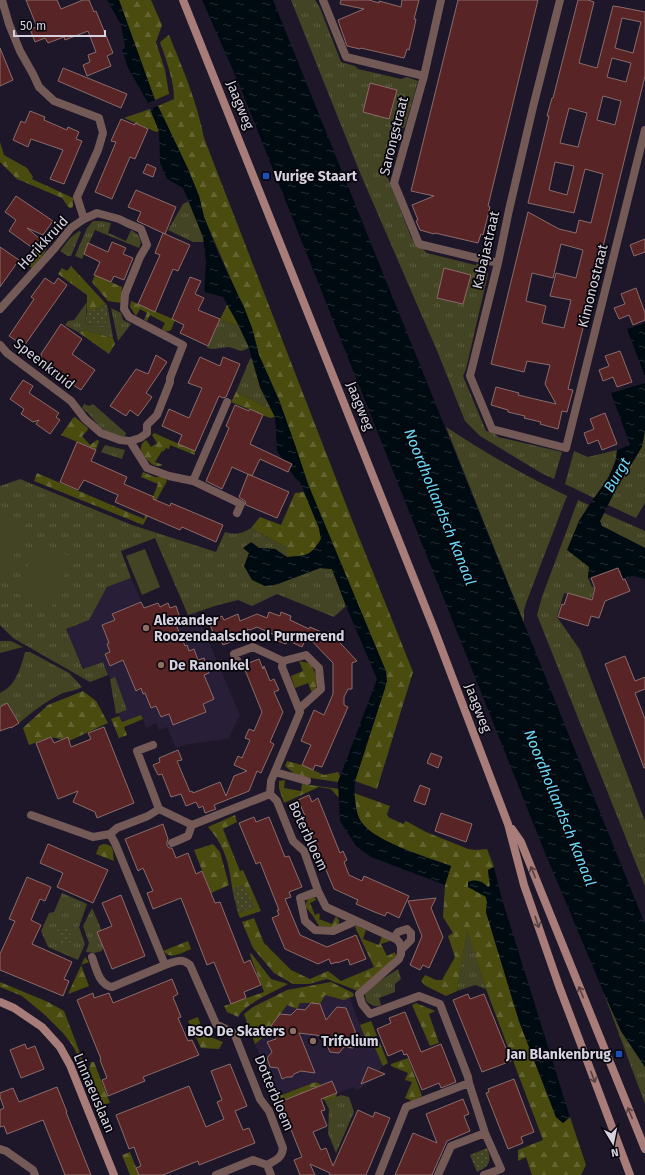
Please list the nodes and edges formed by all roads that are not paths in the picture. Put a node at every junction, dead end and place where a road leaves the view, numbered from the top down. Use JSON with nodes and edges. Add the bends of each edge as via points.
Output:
{"nodes":[{"id":1,"x":2,"y":0,"type":"edge"},
{"id":2,"x":183,"y":0,"type":"edge"},
{"id":3,"x":323,"y":0,"type":"edge"},
{"id":4,"x":441,"y":0,"type":"edge"},
{"id":5,"x":560,"y":0,"type":"edge"},
{"id":6,"x":424,"y":76,"type":"junction"},
{"id":7,"x":645,"y":130,"type":"edge"},
{"id":8,"x":84,"y":219,"type":"junction"},
{"id":9,"x":498,"y":263,"type":"junction"},
{"id":10,"x":0,"y":309,"type":"edge"},
{"id":11,"x":0,"y":345,"type":"edge"},
{"id":12,"x":227,"y":402,"type":"dead end"},
{"id":13,"x":130,"y":441,"type":"junction"},
{"id":14,"x":566,"y":448,"type":"joint"},
{"id":15,"x":193,"y":481,"type":"junction"},
{"id":16,"x":237,"y":513,"type":"dead end"},
{"id":17,"x":283,"y":661,"type":"junction"},
{"id":18,"x":238,"y":662,"type":"dead end"},
{"id":19,"x":299,"y":709,"type":"junction"},
{"id":20,"x":153,"y":745,"type":"dead end"},
{"id":21,"x":275,"y":772,"type":"junction"},
{"id":22,"x":307,"y":781,"type":"dead end"},
{"id":23,"x":270,"y":794,"type":"junction"},
{"id":24,"x":159,"y":809,"type":"junction"},
{"id":25,"x":31,"y":815,"type":"dead end"},
{"id":26,"x":508,"y":824,"type":"junction"},
{"id":27,"x":192,"y":825,"type":"junction"},
{"id":28,"x":110,"y":834,"type":"junction"},
{"id":29,"x":172,"y":843,"type":"dead end"},
{"id":30,"x":318,"y":891,"type":"junction"},
{"id":31,"x":356,"y":921,"type":"junction"},
{"id":32,"x":394,"y":938,"type":"junction"},
{"id":33,"x":401,"y":950,"type":"junction"},
{"id":34,"x":92,"y":957,"type":"dead end"},
{"id":35,"x":165,"y":965,"type":"junction"},
{"id":36,"x":0,"y":1002,"type":"edge"},
{"id":37,"x":469,"y":1083,"type":"junction"},
{"id":38,"x":485,"y":1133,"type":"junction"},
{"id":39,"x":0,"y":1149,"type":"edge"},
{"id":40,"x":645,"y":1149,"type":"edge"},
{"id":41,"x":267,"y":1165,"type":"junction"},
{"id":42,"x":35,"y":1175,"type":"edge"},
{"id":43,"x":114,"y":1175,"type":"edge"},
{"id":44,"x":207,"y":1175,"type":"edge"},
{"id":45,"x":212,"y":1175,"type":"edge"},
{"id":46,"x":216,"y":1175,"type":"edge"},
{"id":47,"x":271,"y":1175,"type":"edge"},
{"id":48,"x":379,"y":1175,"type":"edge"},
{"id":49,"x":438,"y":1175,"type":"edge"},
{"id":50,"x":484,"y":1175,"type":"edge"},
{"id":51,"x":630,"y":1175,"type":"edge"}],
"edges":[{"from":1,"to":8,"type":"street","name":"Herikkruid","via":[[20,52],[39,87],[54,101],[99,118],[103,133],[77,197]]},
{"from":2,"to":26,"type":"main road","name":"Jaagweg","via":[[434,629]]},
{"from":3,"to":6,"type":"street","via":[[346,57]]},
{"from":4,"to":6,"type":"street","name":"Sarongstraat"},
{"from":5,"to":9,"type":"street","name":"Kabajastraat","via":[[508,210]]},
{"from":6,"to":9,"type":"street","name":"Sarongstraat","via":[[394,183],[419,244]]},
{"from":7,"to":14,"type":"street","name":"Kimonostraat"},
{"from":8,"to":10,"type":"street","name":"Herikkruid","via":[[71,228]]},
{"from":8,"to":13,"type":"street","via":[[96,213],[119,219],[141,229],[146,245],[125,294],[124,309],[129,317],[183,345],[157,415],[147,425],[147,433]]},
{"from":9,"to":14,"type":"street","name":"Kabajastraat","via":[[470,376],[492,429]]},
{"from":11,"to":13,"type":"street","name":"Speenkruid","via":[[70,400],[85,419],[101,433]]},
{"from":12,"to":15,"type":"street"},
{"from":13,"to":15,"type":"street","via":[[147,468]]},
{"from":15,"to":16,"type":"street","via":[[240,504]]},
{"from":17,"to":18,"type":"street","via":[[253,647],[234,654]]},
{"from":17,"to":19,"type":"street","via":[[282,667]]},
{"from":17,"to":19,"type":"street","via":[[306,655],[319,668],[321,689]]},
{"from":19,"to":21,"type":"street","name":"Boterbloem","via":[[300,712]]},
{"from":20,"to":24,"type":"street","via":[[137,751]]},
{"from":21,"to":22,"type":"street","name":"Boterbloem"},
{"from":21,"to":23,"type":"street","name":"Boterbloem"},
{"from":23,"to":27,"type":"street","name":"Boterbloem"},
{"from":23,"to":30,"type":"street","name":"Boterbloem","via":[[277,801],[292,841],[304,851]]},
{"from":24,"to":27,"type":"street"},
{"from":24,"to":28,"type":"street","via":[[117,828]]},
{"from":25,"to":28,"type":"street","via":[[93,837]]},
{"from":40,"to":26,"type":"main road","name":"Jaagweg","one_way":true,"via":[[521,842]]},
{"from":26,"to":51,"type":"main road","name":"Jaagweg","one_way":true,"via":[[524,885]]},
{"from":27,"to":29,"type":"street","name":"Boterbloem","via":[[188,836]]},
{"from":28,"to":35,"type":"street"},
{"from":30,"to":31,"type":"street","name":"Boterbloem","via":[[326,907]]},
{"from":30,"to":31,"type":"street","name":"Boterbloem","via":[[300,898],[305,921],[315,930],[333,931]]},
{"from":31,"to":32,"type":"street","name":"Boterbloem"},
{"from":32,"to":33,"type":"street","via":[[399,942]]},
{"from":32,"to":33,"type":"street","via":[[398,932],[407,928],[411,933],[411,940]]},
{"from":33,"to":37,"type":"street","via":[[396,963],[359,994],[362,1004],[370,1014],[419,996],[440,1004]]},
{"from":34,"to":35,"type":"street","name":"Dotterbloem","via":[[102,982],[112,987]]},
{"from":35,"to":41,"type":"street","name":"Dotterbloem","via":[[183,960],[190,965],[216,1024],[234,1033],[283,1148],[280,1158]]},
{"from":36,"to":43,"type":"main road","name":"Linnaeuslaan","via":[[14,1008],[42,1027],[60,1047],[70,1065]]},
{"from":37,"to":38,"type":"street"},
{"from":37,"to":48,"type":"street","via":[[406,1107]]},
{"from":38,"to":49,"type":"street","via":[[450,1146]]},
{"from":38,"to":50,"type":"street","via":[[501,1169]]},
{"from":39,"to":42,"type":"street","via":[[33,1170]]},
{"from":41,"to":46,"type":"street","via":[[254,1160]]},
{"from":41,"to":47,"type":"street"},
{"from":44,"to":45,"type":"street"}]}
